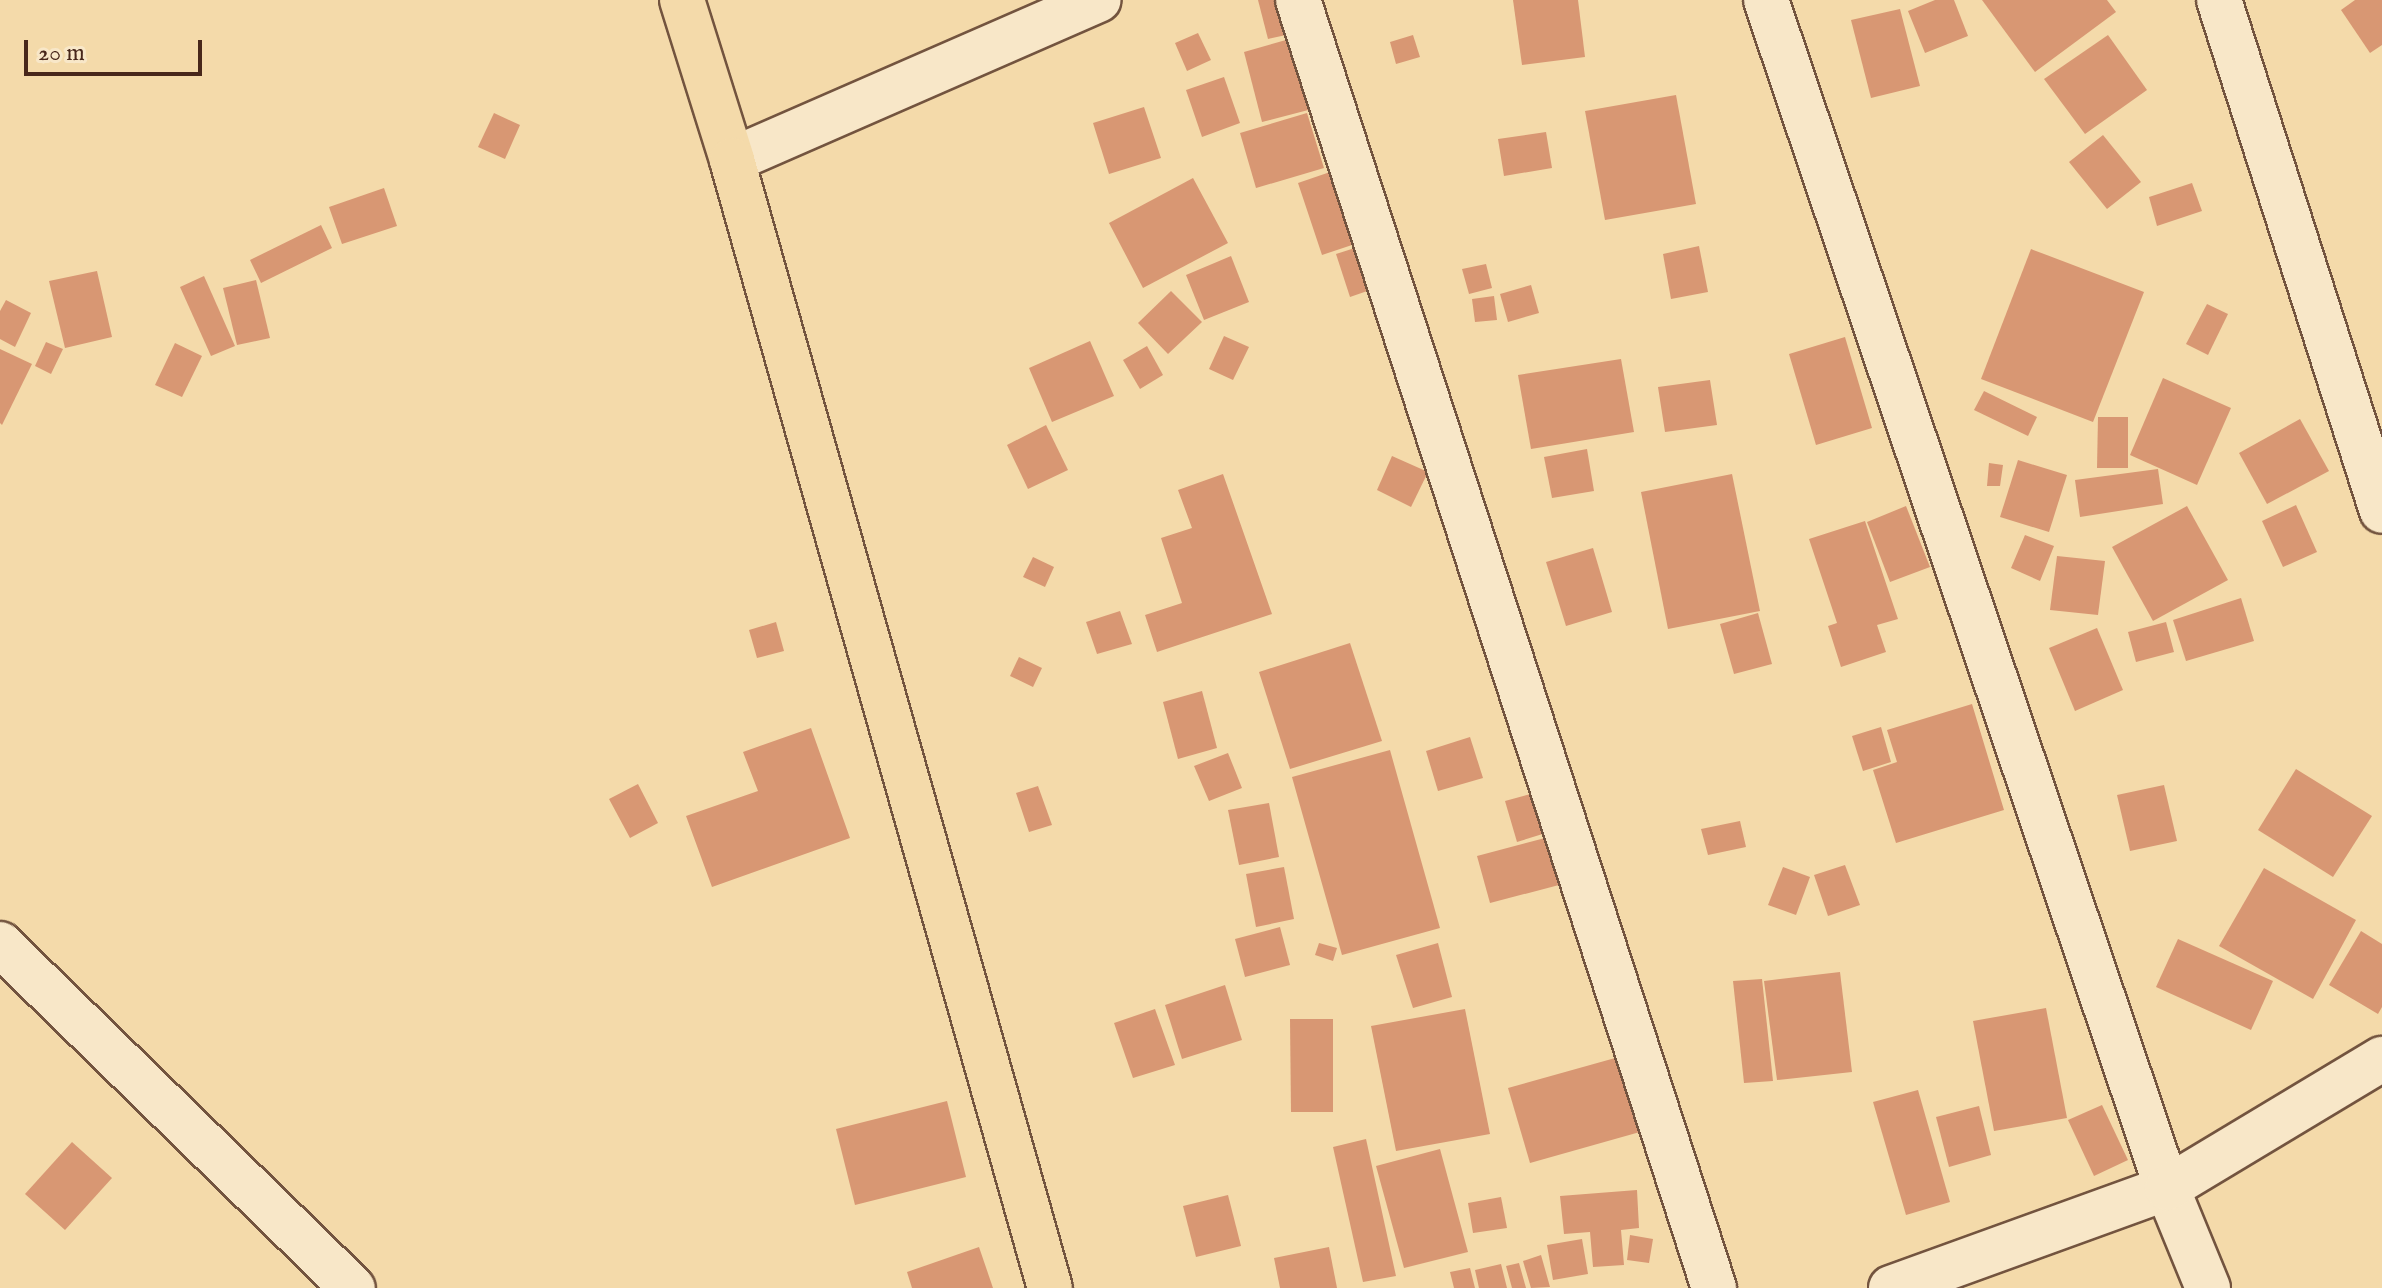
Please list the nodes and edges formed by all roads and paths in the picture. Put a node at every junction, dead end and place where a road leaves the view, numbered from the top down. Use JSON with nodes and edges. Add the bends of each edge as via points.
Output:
{"nodes":[{"id":1,"x":682,"y":0,"type":"edge"},
{"id":2,"x":1099,"y":0,"type":"edge"},
{"id":3,"x":1298,"y":0,"type":"edge"},
{"id":4,"x":1766,"y":0,"type":"edge"},
{"id":5,"x":2219,"y":0,"type":"edge"},
{"id":6,"x":732,"y":160,"type":"junction"},
{"id":7,"x":2382,"y":511,"type":"edge"},
{"id":8,"x":0,"y":944,"type":"edge"},
{"id":9,"x":2382,"y":1059,"type":"edge"},
{"id":10,"x":2167,"y":1188,"type":"junction"},
{"id":11,"x":353,"y":1288,"type":"edge"},
{"id":12,"x":1050,"y":1288,"type":"edge"},
{"id":13,"x":1714,"y":1288,"type":"edge"},
{"id":14,"x":1891,"y":1288,"type":"edge"},
{"id":15,"x":2208,"y":1288,"type":"edge"}],
"edges":[{"from":1,"to":6,"type":"main road"},
{"from":2,"to":6,"type":"street"},
{"from":3,"to":13,"type":"street"},
{"from":4,"to":10,"type":"street"},
{"from":5,"to":7,"type":"street"},
{"from":6,"to":12,"type":"main road"},
{"from":8,"to":11,"type":"street"},
{"from":9,"to":10,"type":"street"},
{"from":10,"to":14,"type":"street"},
{"from":10,"to":15,"type":"street"}]}
